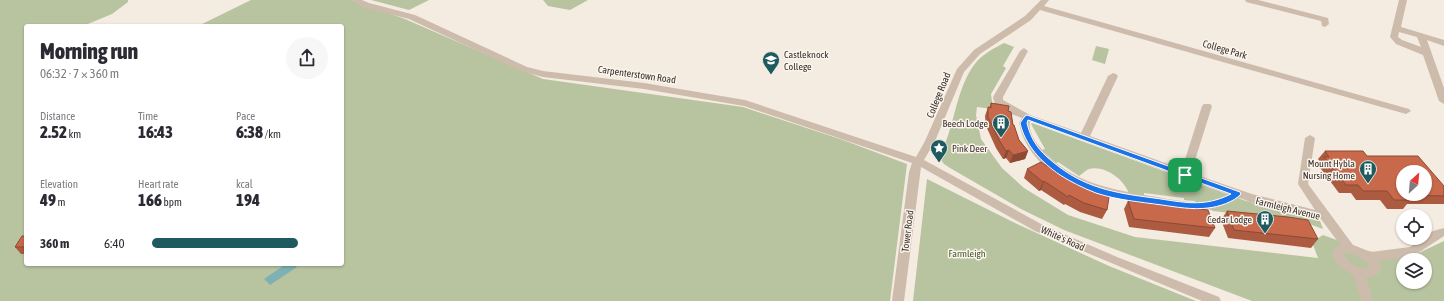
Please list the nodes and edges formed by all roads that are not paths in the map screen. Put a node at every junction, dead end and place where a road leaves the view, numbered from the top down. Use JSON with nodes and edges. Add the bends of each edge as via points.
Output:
{"nodes":[{"id":1,"x":356,"y":0,"type":"edge"},
{"id":2,"x":1045,"y":0,"type":"edge"},
{"id":3,"x":1249,"y":0,"type":"edge"},
{"id":4,"x":1403,"y":0,"type":"edge"},
{"id":5,"x":1038,"y":8,"type":"junction"},
{"id":6,"x":1325,"y":24,"type":"dead end"},
{"id":7,"x":1396,"y":28,"type":"junction"},
{"id":8,"x":1422,"y":36,"type":"junction"},
{"id":9,"x":1444,"y":43,"type":"edge"},
{"id":10,"x":1024,"y":51,"type":"dead end"},
{"id":11,"x":1427,"y":53,"type":"junction"},
{"id":12,"x":1113,"y":76,"type":"dead end"},
{"id":13,"x":1444,"y":101,"type":"edge"},
{"id":14,"x":1207,"y":106,"type":"dead end"},
{"id":15,"x":1406,"y":111,"type":"dead end"},
{"id":16,"x":1027,"y":117,"type":"junction"},
{"id":17,"x":1084,"y":138,"type":"junction"},
{"id":18,"x":1310,"y":138,"type":"dead end"},
{"id":19,"x":918,"y":161,"type":"junction"},
{"id":20,"x":1185,"y":175,"type":"junction"},
{"id":21,"x":1238,"y":194,"type":"junction"},
{"id":22,"x":1324,"y":215,"type":"junction"},
{"id":23,"x":1444,"y":232,"type":"edge"},
{"id":24,"x":1349,"y":248,"type":"junction"},
{"id":25,"x":1370,"y":257,"type":"junction"},
{"id":26,"x":1359,"y":273,"type":"junction"},
{"id":27,"x":898,"y":301,"type":"edge"},
{"id":28,"x":1215,"y":301,"type":"edge"},
{"id":29,"x":1367,"y":301,"type":"edge"}],
"edges":[{"from":1,"to":19,"type":"street","name":"Carpenterstown Road","via":[[412,17],[524,69],[543,74],[651,87],[744,103]]},
{"from":2,"to":5,"type":"street","name":"College Road"},
{"from":3,"to":6,"type":"street","via":[[1325,20]]},
{"from":4,"to":7,"type":"street"},
{"from":5,"to":15,"type":"street","name":"College Park"},
{"from":5,"to":19,"type":"street","name":"College Road","via":[[1019,25],[977,52],[960,71],[930,142]]},
{"from":7,"to":8,"type":"street"},
{"from":7,"to":11,"type":"street","via":[[1394,37],[1399,42]]},
{"from":8,"to":9,"type":"street"},
{"from":8,"to":11,"type":"street"},
{"from":10,"to":16,"type":"street","name":"Farmleigh Avenue","via":[[998,100]]},
{"from":11,"to":13,"type":"street"},
{"from":12,"to":17,"type":"street"},
{"from":14,"to":20,"type":"street"},
{"from":16,"to":17,"type":"street","name":"Farmleigh Avenue"},
{"from":16,"to":21,"type":"street","via":[[1024,127],[1034,148],[1062,173],[1098,191],[1182,205],[1206,206]]},
{"from":17,"to":20,"type":"street","name":"Farmleigh Avenue"},
{"from":18,"to":22,"type":"street","via":[[1304,184]]},
{"from":19,"to":27,"type":"street","name":"Tower Road","via":[[914,172]]},
{"from":19,"to":28,"type":"street","name":"White's Road","via":[[1039,228]]},
{"from":20,"to":21,"type":"street","name":"Farmleigh Avenue"},
{"from":21,"to":22,"type":"street","name":"Farmleigh Avenue","via":[[1311,214]]},
{"from":22,"to":24,"type":"street","name":"Farmleigh Avenue"},
{"from":23,"to":25,"type":"street","via":[[1403,253]]},
{"from":24,"to":25,"type":"street"},
{"from":24,"to":26,"type":"street","via":[[1339,251],[1339,260]]},
{"from":25,"to":26,"type":"street","via":[[1376,267],[1374,271],[1370,274]]},
{"from":26,"to":29,"type":"street"}]}
